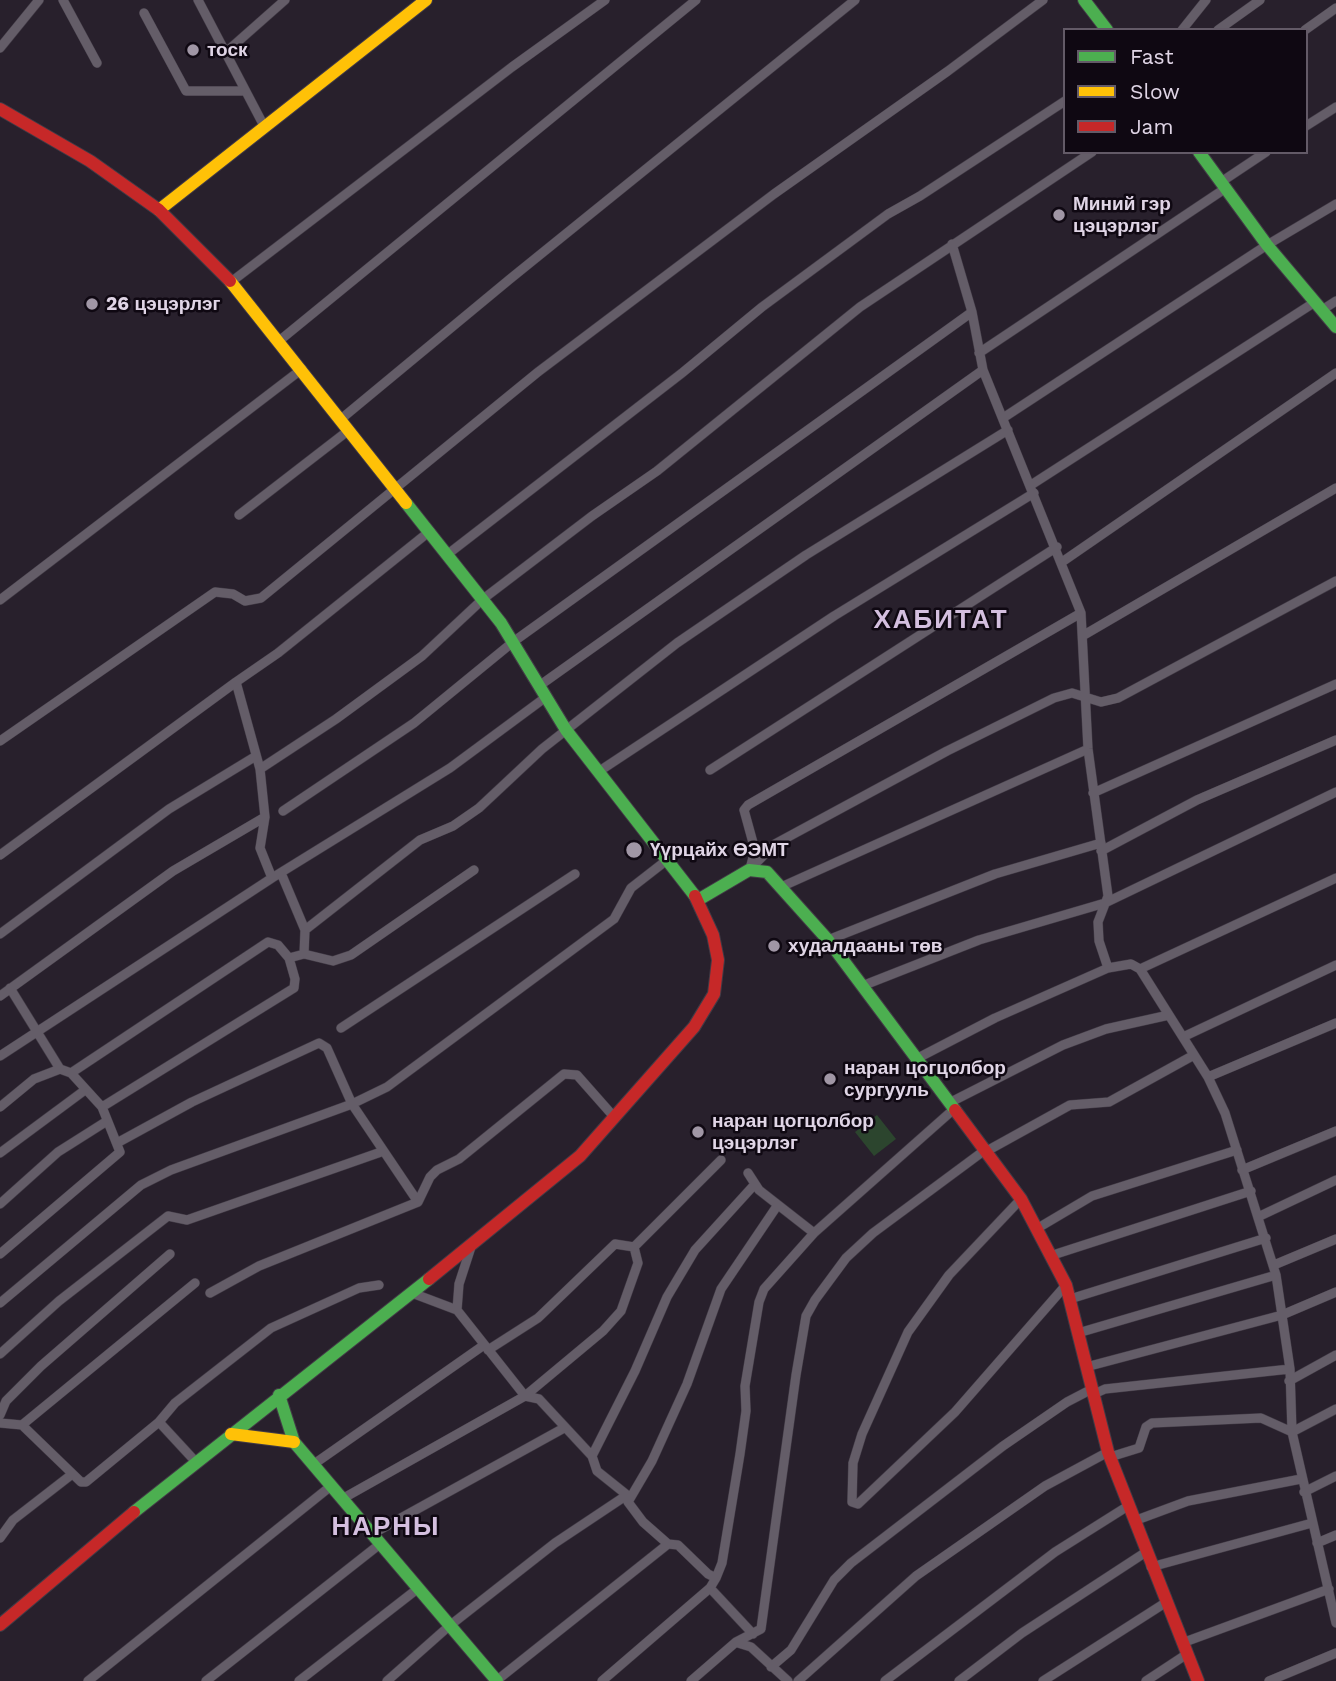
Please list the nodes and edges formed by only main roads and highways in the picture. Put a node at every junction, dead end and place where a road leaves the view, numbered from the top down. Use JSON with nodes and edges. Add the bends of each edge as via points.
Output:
{"nodes":[{"id":1,"x":426,"y":0,"type":"edge"},
{"id":2,"x":1084,"y":0,"type":"edge"},
{"id":3,"x":1105,"y":28,"type":"edge"},
{"id":4,"x":0,"y":109,"type":"edge"},
{"id":5,"x":1200,"y":154,"type":"edge"},
{"id":6,"x":159,"y":210,"type":"junction"},
{"id":7,"x":1336,"y":327,"type":"edge"},
{"id":8,"x":698,"y":900,"type":"junction"},
{"id":9,"x":279,"y":1395,"type":"junction"},
{"id":10,"x":231,"y":1434,"type":"junction"},
{"id":11,"x":295,"y":1443,"type":"junction"},
{"id":12,"x":0,"y":1625,"type":"edge"},
{"id":13,"x":497,"y":1681,"type":"edge"},
{"id":14,"x":1198,"y":1681,"type":"edge"}],
"edges":[{"from":1,"to":6,"type":"main road"},
{"from":2,"to":3,"type":"main road"},
{"from":4,"to":6,"type":"main road","via":[[90,161]]},
{"from":5,"to":7,"type":"main road","via":[[1267,245]]},
{"from":6,"to":8,"type":"main road","via":[[231,282],[448,554],[513,642],[566,730]]},
{"from":8,"to":9,"type":"main road","via":[[718,960],[714,994],[694,1027],[580,1156]]},
{"from":8,"to":14,"type":"main road","via":[[749,870],[767,872],[828,940],[1021,1199],[1066,1285],[1109,1455]]},
{"from":9,"to":10,"type":"main road"},
{"from":9,"to":11,"type":"main road"},
{"from":10,"to":11,"type":"main road"},
{"from":10,"to":12,"type":"main road"},
{"from":11,"to":13,"type":"main road"}]}
